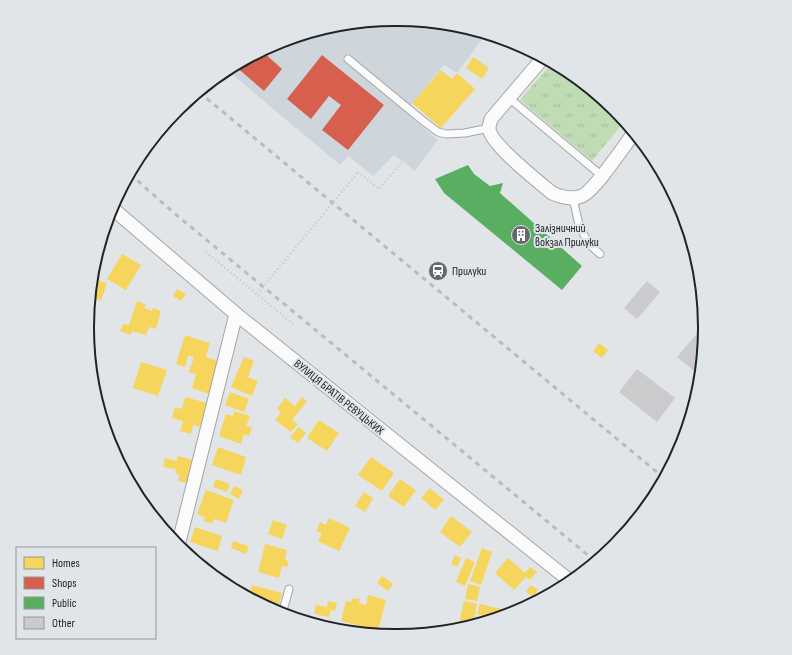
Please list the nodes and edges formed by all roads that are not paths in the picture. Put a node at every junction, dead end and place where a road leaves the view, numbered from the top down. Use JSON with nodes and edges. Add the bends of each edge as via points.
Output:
{"nodes":[{"id":1,"x":348,"y":59,"type":"dead end"},
{"id":2,"x":539,"y":62,"type":"edge"},
{"id":3,"x":509,"y":98,"type":"junction"},
{"id":4,"x":489,"y":128,"type":"junction"},
{"id":5,"x":630,"y":138,"type":"edge"},
{"id":6,"x":602,"y":176,"type":"junction"},
{"id":7,"x":573,"y":198,"type":"junction"},
{"id":8,"x":117,"y":212,"type":"edge"},
{"id":9,"x":600,"y":254,"type":"dead end"},
{"id":10,"x":236,"y":314,"type":"junction"},
{"id":11,"x":180,"y":538,"type":"edge"},
{"id":12,"x":565,"y":578,"type":"edge"},
{"id":13,"x":289,"y":589,"type":"dead end"},
{"id":14,"x":284,"y":607,"type":"edge"}],
"edges":[{"from":1,"to":4,"type":"lane","via":[[438,132],[465,133]]},
{"from":2,"to":3,"type":"street"},
{"from":3,"to":4,"type":"street","via":[[492,119]]},
{"from":3,"to":6,"type":"lane"},
{"from":4,"to":7,"type":"street","via":[[498,145],[552,193]]},
{"from":5,"to":6,"type":"street"},
{"from":6,"to":7,"type":"street","via":[[582,196]]},
{"from":7,"to":9,"type":"lane","via":[[579,225],[588,243]]},
{"from":8,"to":10,"type":"street","name":"ВУЛИЦЯ БРАТІВ РЕВУЦЬКИХ"},
{"from":10,"to":11,"type":"street"},
{"from":10,"to":12,"type":"street","name":"ВУЛИЦЯ БРАТІВ РЕВУЦЬКИХ"},
{"from":13,"to":14,"type":"lane"}]}
